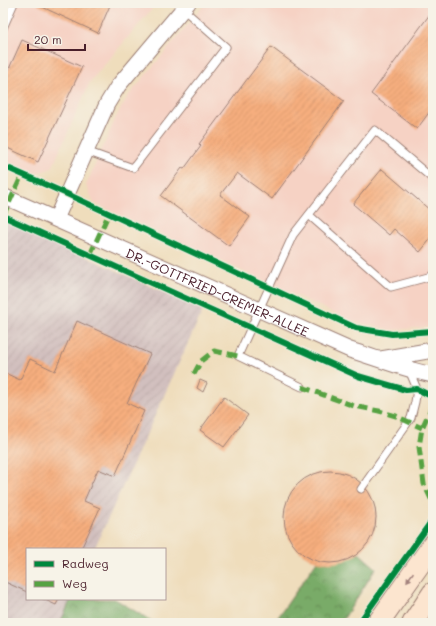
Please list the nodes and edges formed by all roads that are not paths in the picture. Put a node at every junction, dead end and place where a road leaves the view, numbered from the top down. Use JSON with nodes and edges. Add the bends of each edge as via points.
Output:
{"nodes":[{"id":1,"x":14,"y":3,"type":"edge"},
{"id":2,"x":187,"y":5,"type":"edge"},
{"id":3,"x":3,"y":28,"type":"edge"},
{"id":4,"x":86,"y":151,"type":"junction"},
{"id":5,"x":433,"y":179,"type":"edge"},
{"id":6,"x":3,"y":196,"type":"edge"},
{"id":7,"x":309,"y":216,"type":"junction"},
{"id":8,"x":56,"y":219,"type":"junction"},
{"id":9,"x":433,"y":274,"type":"edge"},
{"id":10,"x":259,"y":310,"type":"junction"},
{"id":11,"x":433,"y":350,"type":"edge"},
{"id":12,"x":380,"y":359,"type":"junction"},
{"id":13,"x":409,"y":370,"type":"junction"},
{"id":14,"x":433,"y":375,"type":"edge"},
{"id":15,"x":302,"y":388,"type":"dead end"},
{"id":16,"x":361,"y":489,"type":"dead end"},
{"id":17,"x":433,"y":545,"type":"edge"},
{"id":18,"x":433,"y":593,"type":"edge"},
{"id":19,"x":378,"y":623,"type":"edge"},
{"id":20,"x":413,"y":623,"type":"edge"}],
"edges":[{"from":1,"to":3,"type":"lane"},
{"from":2,"to":4,"type":"street","via":[[118,86]]},
{"from":2,"to":4,"type":"lane","via":[[226,47],[133,168]]},
{"from":4,"to":8,"type":"street"},
{"from":5,"to":7,"type":"lane","via":[[375,130]]},
{"from":6,"to":8,"type":"street","name":"DR.-GOTTFRIED-CREMER-ALLEE"},
{"from":7,"to":9,"type":"lane","via":[[391,286]]},
{"from":7,"to":10,"type":"lane","via":[[293,235]]},
{"from":8,"to":10,"type":"street","name":"DR.-GOTTFRIED-CREMER-ALLEE"},
{"from":10,"to":12,"type":"street","name":"DR.-GOTTFRIED-CREMER-ALLEE","via":[[350,350]]},
{"from":10,"to":15,"type":"lane","via":[[238,356]]},
{"from":11,"to":12,"type":"street","name":"DR.-GOTTFRIED-CREMER-ALLEE"},
{"from":12,"to":13,"type":"street","name":"DR.-GOTTFRIED-CREMER-ALLEE"},
{"from":13,"to":14,"type":"street","name":"DR.-GOTTFRIED-CREMER-ALLEE"},
{"from":13,"to":16,"type":"lane","via":[[417,389],[411,418]]},
{"from":17,"to":19,"type":"main road","one_way":true},
{"from":18,"to":20,"type":"main road"}]}
